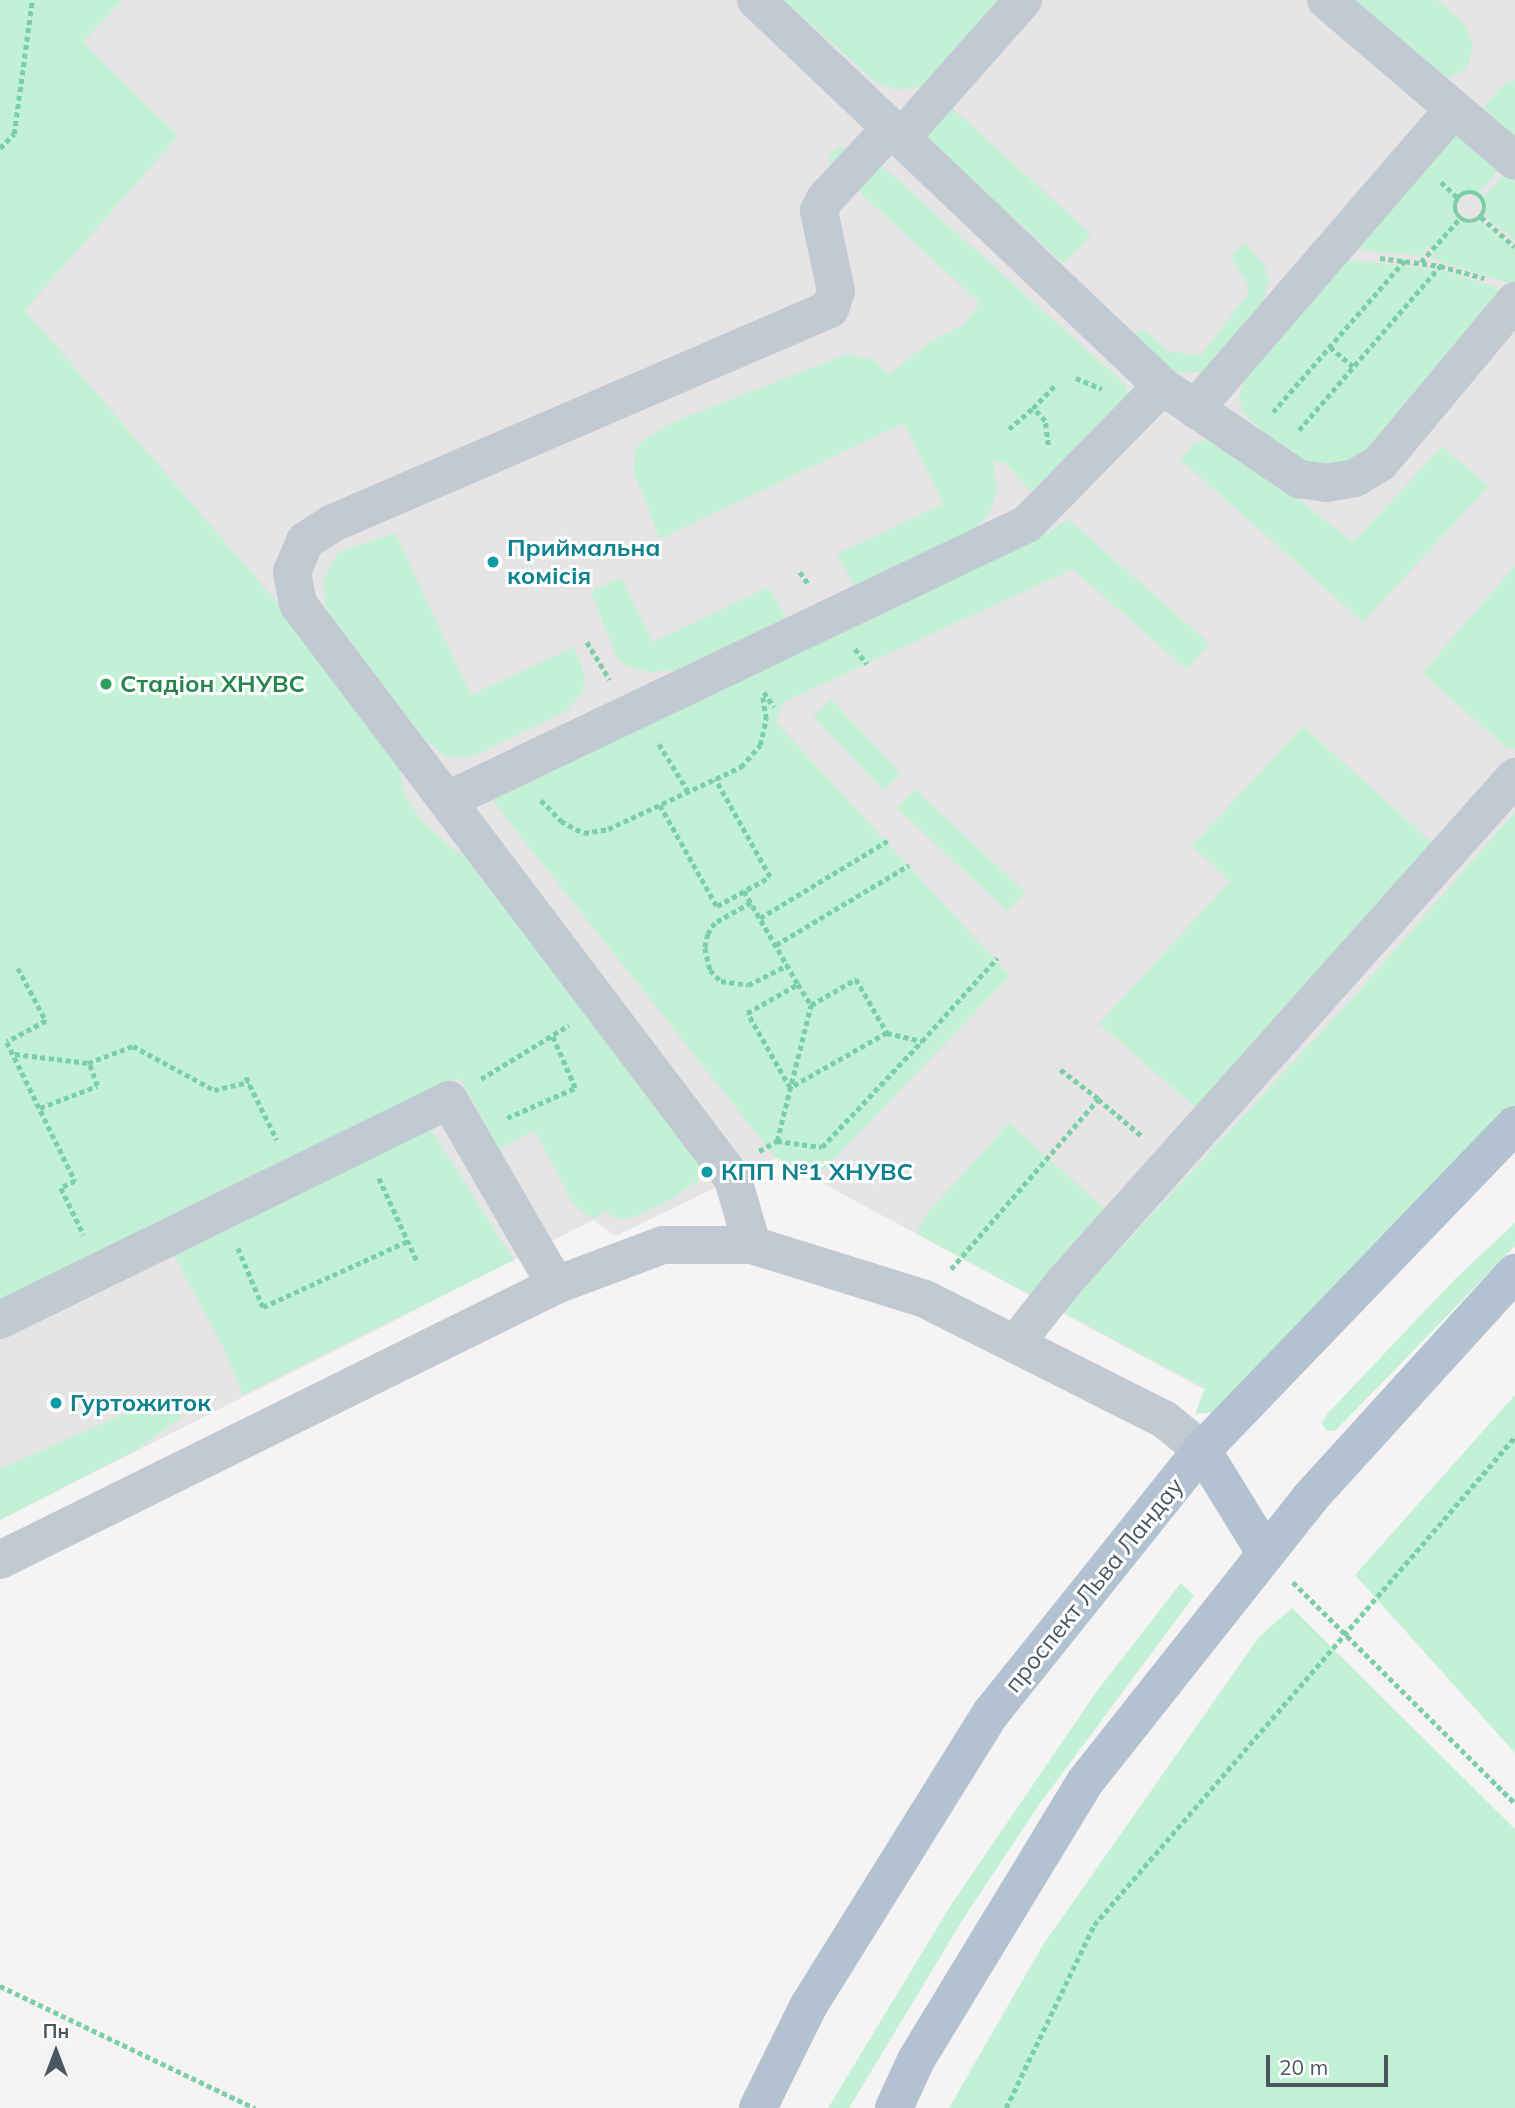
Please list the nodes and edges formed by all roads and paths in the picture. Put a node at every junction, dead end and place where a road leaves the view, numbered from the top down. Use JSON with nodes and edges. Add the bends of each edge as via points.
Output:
{"nodes":[{"id":1,"x":32,"y":0,"type":"edge"},
{"id":2,"x":756,"y":0,"type":"edge"},
{"id":3,"x":1023,"y":0,"type":"edge"},
{"id":4,"x":1326,"y":0,"type":"edge"},
{"id":5,"x":1454,"y":109,"type":"junction"},
{"id":6,"x":896,"y":133,"type":"junction"},
{"id":7,"x":0,"y":148,"type":"edge"},
{"id":8,"x":1515,"y":161,"type":"edge"},
{"id":9,"x":1481,"y":217,"type":"junction"},
{"id":10,"x":1460,"y":218,"type":"junction"},
{"id":11,"x":1515,"y":247,"type":"edge"},
{"id":12,"x":1329,"y":253,"type":"junction"},
{"id":13,"x":1405,"y":260,"type":"junction"},
{"id":14,"x":1420,"y":262,"type":"junction"},
{"id":15,"x":1440,"y":266,"type":"junction"},
{"id":16,"x":1504,"y":291,"type":"edge"},
{"id":17,"x":1329,"y":347,"type":"junction"},
{"id":18,"x":1353,"y":366,"type":"junction"},
{"id":19,"x":1056,"y":384,"type":"dead end"},
{"id":20,"x":1162,"y":386,"type":"junction"},
{"id":21,"x":1033,"y":408,"type":"junction"},
{"id":22,"x":1195,"y":409,"type":"junction"},
{"id":23,"x":1009,"y":429,"type":"dead end"},
{"id":24,"x":1258,"y":453,"type":"junction"},
{"id":25,"x":1055,"y":495,"type":"junction"},
{"id":26,"x":748,"y":659,"type":"junction"},
{"id":27,"x":638,"y":710,"type":"junction"},
{"id":28,"x":520,"y":766,"type":"junction"},
{"id":29,"x":1515,"y":777,"type":"edge"},
{"id":30,"x":715,"y":779,"type":"junction"},
{"id":31,"x":688,"y":791,"type":"junction"},
{"id":32,"x":448,"y":800,"type":"junction"},
{"id":33,"x":660,"y":805,"type":"junction"},
{"id":34,"x":887,"y":841,"type":"dead end"},
{"id":35,"x":909,"y":865,"type":"dead end"},
{"id":36,"x":744,"y":891,"type":"junction"},
{"id":37,"x":751,"y":903,"type":"junction"},
{"id":38,"x":760,"y":918,"type":"junction"},
{"id":39,"x":776,"y":945,"type":"junction"},
{"id":40,"x":997,"y":958,"type":"dead end"},
{"id":41,"x":788,"y":965,"type":"junction"},
{"id":42,"x":18,"y":968,"type":"dead end"},
{"id":43,"x":799,"y":984,"type":"junction"},
{"id":44,"x":603,"y":1005,"type":"junction"},
{"id":45,"x":811,"y":1005,"type":"junction"},
{"id":46,"x":887,"y":1033,"type":"junction"},
{"id":47,"x":552,"y":1035,"type":"junction"},
{"id":48,"x":922,"y":1041,"type":"junction"},
{"id":49,"x":14,"y":1054,"type":"junction"},
{"id":50,"x":89,"y":1062,"type":"junction"},
{"id":51,"x":1059,"y":1069,"type":"dead end"},
{"id":52,"x":484,"y":1077,"type":"junction"},
{"id":53,"x":489,"y":1087,"type":"dead end"},
{"id":54,"x":790,"y":1088,"type":"junction"},
{"id":55,"x":1098,"y":1099,"type":"junction"},
{"id":56,"x":449,"y":1100,"type":"junction"},
{"id":57,"x":40,"y":1108,"type":"junction"},
{"id":58,"x":499,"y":1109,"type":"dead end"},
{"id":59,"x":1515,"y":1125,"type":"edge"},
{"id":60,"x":777,"y":1141,"type":"junction"},
{"id":61,"x":362,"y":1143,"type":"junction"},
{"id":62,"x":1172,"y":1161,"type":"junction"},
{"id":63,"x":727,"y":1170,"type":"junction"},
{"id":64,"x":294,"y":1176,"type":"junction"},
{"id":65,"x":222,"y":1211,"type":"junction"},
{"id":66,"x":408,"y":1241,"type":"junction"},
{"id":67,"x":752,"y":1245,"type":"junction"},
{"id":68,"x":417,"y":1261,"type":"dead end"},
{"id":69,"x":101,"y":1270,"type":"junction"},
{"id":70,"x":1515,"y":1273,"type":"edge"},
{"id":71,"x":556,"y":1285,"type":"junction"},
{"id":72,"x":925,"y":1299,"type":"junction"},
{"id":73,"x":0,"y":1320,"type":"edge"},
{"id":74,"x":1015,"y":1344,"type":"junction"},
{"id":75,"x":1515,"y":1437,"type":"edge"},
{"id":76,"x":1202,"y":1450,"type":"junction"},
{"id":77,"x":1266,"y":1554,"type":"junction"},
{"id":78,"x":0,"y":1560,"type":"edge"},
{"id":79,"x":1346,"y":1634,"type":"junction"},
{"id":80,"x":1515,"y":1803,"type":"edge"},
{"id":81,"x":0,"y":1986,"type":"edge"},
{"id":82,"x":255,"y":2108,"type":"edge"},
{"id":83,"x":758,"y":2108,"type":"edge"},
{"id":84,"x":894,"y":2108,"type":"edge"},
{"id":85,"x":1006,"y":2108,"type":"edge"}],
"edges":[{"from":1,"to":7,"type":"path","via":[[14,134]]},
{"from":2,"to":6,"type":"lane"},
{"from":3,"to":6,"type":"lane"},
{"from":4,"to":5,"type":"lane"},
{"from":5,"to":8,"type":"lane"},
{"from":5,"to":12,"type":"lane"},
{"from":6,"to":20,"type":"lane"},
{"from":6,"to":32,"type":"lane","via":[[825,199],[819,211],[836,291],[830,309],[333,523],[305,541],[292,572],[298,604]]},
{"from":9,"to":10,"type":"path","via":[[1471,222]]},
{"from":9,"to":10,"type":"path","via":[[1483,200],[1471,191],[1456,202]]},
{"from":9,"to":11,"type":"path"},
{"from":10,"to":14,"type":"path"},
{"from":12,"to":13,"type":"path"},
{"from":12,"to":22,"type":"lane"},
{"from":13,"to":14,"type":"path"},
{"from":13,"to":17,"type":"path"},
{"from":14,"to":15,"type":"path"},
{"from":15,"to":16,"type":"path"},
{"from":15,"to":18,"type":"path"},
{"from":16,"to":24,"type":"lane","via":[[1380,463],[1355,478],[1327,483],[1299,479]]},
{"from":17,"to":18,"type":"path"},
{"from":17,"to":24,"type":"path"},
{"from":18,"to":24,"type":"path"},
{"from":19,"to":21,"type":"path"},
{"from":20,"to":22,"type":"lane"},
{"from":20,"to":25,"type":"lane"},
{"from":21,"to":23,"type":"path"},
{"from":21,"to":25,"type":"path","via":[[1045,421]]},
{"from":22,"to":24,"type":"lane"},
{"from":25,"to":26,"type":"lane","via":[[1027,524]]},
{"from":26,"to":27,"type":"lane"},
{"from":26,"to":30,"type":"path","via":[[760,685],[766,719],[760,745],[741,767]]},
{"from":27,"to":28,"type":"lane"},
{"from":27,"to":31,"type":"path"},
{"from":28,"to":32,"type":"lane"},
{"from":28,"to":33,"type":"path","via":[[543,804],[584,833],[608,830]]},
{"from":29,"to":62,"type":"lane"},
{"from":30,"to":31,"type":"path"},
{"from":30,"to":36,"type":"path","via":[[769,877]]},
{"from":31,"to":33,"type":"path"},
{"from":32,"to":44,"type":"lane"},
{"from":33,"to":36,"type":"path","via":[[717,906]]},
{"from":34,"to":38,"type":"path"},
{"from":35,"to":39,"type":"path"},
{"from":36,"to":37,"type":"path"},
{"from":37,"to":38,"type":"path"},
{"from":37,"to":41,"type":"path","via":[[715,923],[708,934],[705,948],[710,970],[721,981],[748,985]]},
{"from":38,"to":39,"type":"path"},
{"from":39,"to":41,"type":"path"},
{"from":40,"to":48,"type":"path"},
{"from":41,"to":43,"type":"path"},
{"from":42,"to":49,"type":"path","via":[[46,1021],[7,1042]]},
{"from":43,"to":45,"type":"path"},
{"from":43,"to":54,"type":"path","via":[[747,1013]]},
{"from":44,"to":47,"type":"path"},
{"from":44,"to":63,"type":"lane"},
{"from":45,"to":46,"type":"path","via":[[856,979]]},
{"from":45,"to":54,"type":"path"},
{"from":46,"to":48,"type":"path"},
{"from":46,"to":54,"type":"path"},
{"from":47,"to":52,"type":"path"},
{"from":47,"to":58,"type":"path","via":[[575,1088],[503,1120]]},
{"from":48,"to":60,"type":"path","via":[[822,1147]]},
{"from":49,"to":50,"type":"path"},
{"from":49,"to":57,"type":"path"},
{"from":50,"to":57,"type":"path","via":[[97,1086]]},
{"from":50,"to":64,"type":"path","via":[[133,1046],[214,1090],[248,1079]]},
{"from":51,"to":55,"type":"path"},
{"from":52,"to":53,"type":"path"},
{"from":52,"to":56,"type":"path"},
{"from":54,"to":60,"type":"path"},
{"from":55,"to":62,"type":"path"},
{"from":55,"to":72,"type":"path"},
{"from":56,"to":61,"type":"lane"},
{"from":56,"to":71,"type":"lane"},
{"from":57,"to":69,"type":"path","via":[[75,1181],[61,1188]]},
{"from":59,"to":76,"type":"main road","name":"проспект Льва Ландау"},
{"from":60,"to":63,"type":"path"},
{"from":61,"to":64,"type":"lane"},
{"from":61,"to":66,"type":"path"},
{"from":62,"to":74,"type":"lane"},
{"from":63,"to":67,"type":"lane"},
{"from":64,"to":65,"type":"lane"},
{"from":65,"to":66,"type":"path","via":[[263,1307]]},
{"from":65,"to":69,"type":"lane"},
{"from":66,"to":68,"type":"path"},
{"from":67,"to":71,"type":"lane","via":[[663,1245]]},
{"from":67,"to":72,"type":"lane"},
{"from":69,"to":73,"type":"lane"},
{"from":70,"to":77,"type":"main road","via":[[1309,1499]]},
{"from":71,"to":78,"type":"lane"},
{"from":72,"to":74,"type":"lane"},
{"from":74,"to":76,"type":"lane","via":[[1164,1419]]},
{"from":75,"to":79,"type":"path"},
{"from":76,"to":77,"type":"main road"},
{"from":76,"to":83,"type":"main road","name":"проспект Льва Ландау","via":[[990,1713],[809,2005]]},
{"from":77,"to":79,"type":"path"},
{"from":77,"to":84,"type":"main road","via":[[1085,1782],[916,2060]]},
{"from":79,"to":80,"type":"path"},
{"from":79,"to":85,"type":"path","via":[[1094,1925]]},
{"from":81,"to":82,"type":"path"}]}
